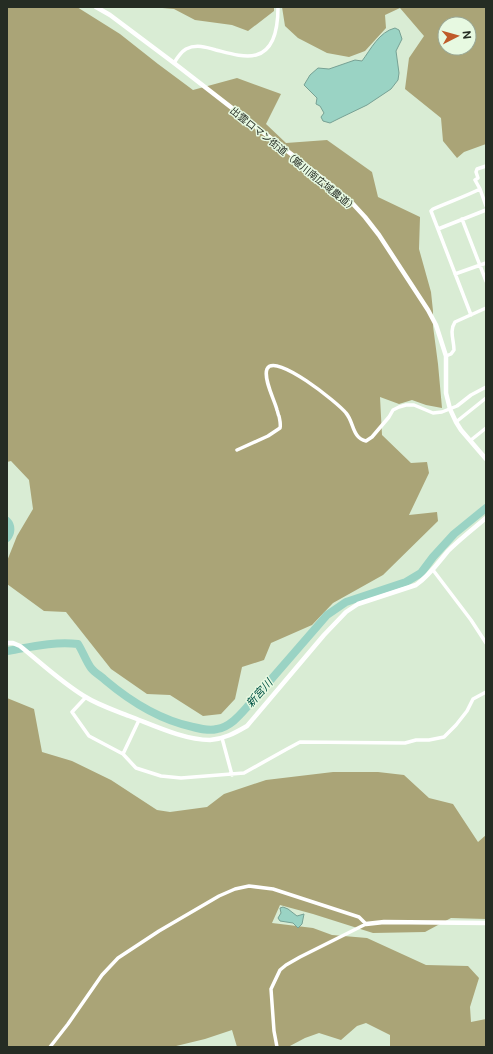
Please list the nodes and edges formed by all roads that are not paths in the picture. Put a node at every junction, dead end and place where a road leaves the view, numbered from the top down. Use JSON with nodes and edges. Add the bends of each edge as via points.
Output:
{"nodes":[{"id":1,"x":96,"y":7,"type":"edge"},
{"id":2,"x":278,"y":7,"type":"edge"},
{"id":3,"x":174,"y":63,"type":"junction"},
{"id":4,"x":486,"y":166,"type":"edge"},
{"id":5,"x":480,"y":189,"type":"junction"},
{"id":6,"x":486,"y":206,"type":"edge"},
{"id":7,"x":486,"y":210,"type":"edge"},
{"id":8,"x":462,"y":219,"type":"junction"},
{"id":9,"x":438,"y":229,"type":"junction"},
{"id":10,"x":486,"y":263,"type":"edge"},
{"id":11,"x":480,"y":265,"type":"junction"},
{"id":12,"x":455,"y":274,"type":"junction"},
{"id":13,"x":486,"y":281,"type":"edge"},
{"id":14,"x":486,"y":308,"type":"edge"},
{"id":15,"x":471,"y":315,"type":"junction"},
{"id":16,"x":446,"y":356,"type":"junction"},
{"id":17,"x":486,"y":387,"type":"edge"},
{"id":18,"x":486,"y":398,"type":"edge"},
{"id":19,"x":450,"y":409,"type":"junction"},
{"id":20,"x":456,"y":422,"type":"junction"},
{"id":21,"x":486,"y":428,"type":"edge"},
{"id":22,"x":470,"y":440,"type":"junction"},
{"id":23,"x":237,"y":450,"type":"dead end"},
{"id":24,"x":486,"y":458,"type":"edge"},
{"id":25,"x":486,"y":518,"type":"edge"},
{"id":26,"x":433,"y":570,"type":"junction"},
{"id":27,"x":7,"y":642,"type":"edge"},
{"id":28,"x":486,"y":643,"type":"edge"},
{"id":29,"x":486,"y":692,"type":"edge"},
{"id":30,"x":86,"y":697,"type":"junction"},
{"id":31,"x":139,"y":720,"type":"junction"},
{"id":32,"x":222,"y":738,"type":"junction"},
{"id":33,"x":123,"y":754,"type":"junction"},
{"id":34,"x":232,"y":775,"type":"junction"},
{"id":35,"x":486,"y":923,"type":"edge"},
{"id":36,"x":366,"y":924,"type":"junction"},
{"id":37,"x":50,"y":1047,"type":"edge"},
{"id":38,"x":277,"y":1047,"type":"edge"}],
"edges":[{"from":1,"to":3,"type":"street","name":"出雲ロマン街道（簸川南広域農道）"},
{"from":2,"to":3,"type":"street","via":[[278,19],[272,42],[264,52],[246,55],[199,46],[186,49]]},
{"from":3,"to":16,"type":"street","name":"出雲ロマン街道（簸川南広域農道）","via":[[340,192],[366,217],[428,310],[436,324]]},
{"from":4,"to":5,"type":"street","via":[[477,169],[476,172],[478,178],[475,180]]},
{"from":5,"to":6,"type":"street"},
{"from":5,"to":9,"type":"street","via":[[433,209],[431,211]]},
{"from":7,"to":8,"type":"street"},
{"from":8,"to":9,"type":"street"},
{"from":8,"to":11,"type":"street"},
{"from":9,"to":12,"type":"street"},
{"from":10,"to":11,"type":"street"},
{"from":11,"to":12,"type":"street"},
{"from":11,"to":13,"type":"street"},
{"from":12,"to":15,"type":"street"},
{"from":14,"to":15,"type":"street"},
{"from":15,"to":16,"type":"street","via":[[455,322],[451,331],[454,350]]},
{"from":16,"to":19,"type":"street","name":"出雲ロマン街道（簸川南広域農道）","via":[[446,393]]},
{"from":17,"to":19,"type":"street"},
{"from":18,"to":20,"type":"street"},
{"from":19,"to":20,"type":"street","name":"出雲ロマン街道（簸川南広域農道）"},
{"from":19,"to":23,"type":"street","via":[[433,413],[414,405],[399,407],[393,410],[372,438],[366,441],[359,438],[347,414],[337,404],[307,380],[273,365],[268,368],[266,374],[281,426],[268,436]]},
{"from":20,"to":22,"type":"street","name":"出雲ロマン街道（簸川南広域農道）"},
{"from":21,"to":22,"type":"street"},
{"from":22,"to":24,"type":"street","name":"出雲ロマン街道（簸川南広域農道）"},
{"from":25,"to":26,"type":"street","via":[[466,534]]},
{"from":26,"to":28,"type":"street"},
{"from":26,"to":32,"type":"street","via":[[416,586],[358,604],[346,612],[247,726]]},
{"from":27,"to":30,"type":"street","via":[[20,646]]},
{"from":29,"to":34,"type":"street","via":[[473,698],[467,711],[444,737],[405,743],[300,742],[244,773]]},
{"from":30,"to":31,"type":"street"},
{"from":30,"to":33,"type":"street","via":[[72,712],[89,736]]},
{"from":31,"to":32,"type":"street","via":[[183,736],[211,740]]},
{"from":31,"to":33,"type":"street"},
{"from":32,"to":34,"type":"street"},
{"from":33,"to":34,"type":"street","via":[[136,768],[161,776],[181,778]]},
{"from":35,"to":36,"type":"street"},
{"from":36,"to":37,"type":"street","via":[[359,918],[273,889],[249,886],[235,889],[159,931],[118,958],[102,975]]},
{"from":36,"to":38,"type":"street","via":[[300,957],[280,970],[271,989]]}]}
